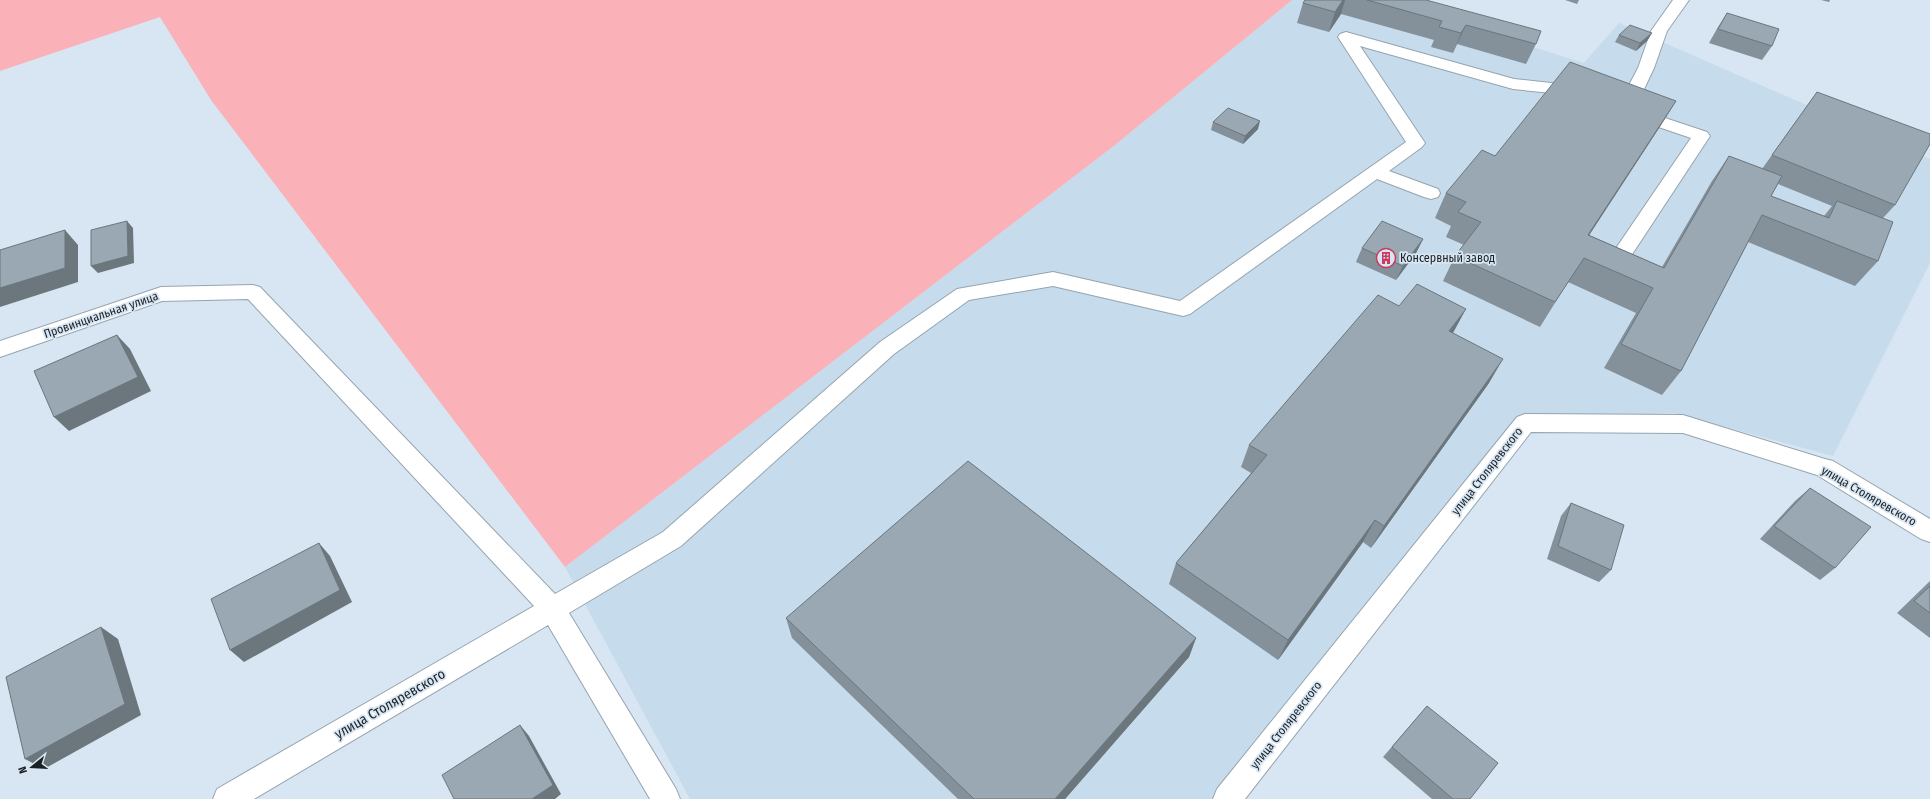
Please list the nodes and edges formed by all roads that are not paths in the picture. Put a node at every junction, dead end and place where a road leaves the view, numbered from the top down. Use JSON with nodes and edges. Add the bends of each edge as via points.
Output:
{"nodes":[{"id":1,"x":1681,"y":0,"type":"edge"},
{"id":2,"x":1591,"y":98,"type":"edge"},
{"id":3,"x":1375,"y":172,"type":"junction"},
{"id":4,"x":1431,"y":193,"type":"dead end"},
{"id":5,"x":1618,"y":260,"type":"edge"},
{"id":6,"x":0,"y":349,"type":"edge"},
{"id":7,"x":1930,"y":532,"type":"edge"},
{"id":8,"x":552,"y":608,"type":"junction"},
{"id":9,"x":227,"y":799,"type":"edge"},
{"id":10,"x":666,"y":799,"type":"edge"},
{"id":11,"x":1227,"y":799,"type":"edge"}],
"edges":[{"from":1,"to":5,"type":"street","via":[[1659,31],[1646,68],[1618,108],[1701,136]]},
{"from":2,"to":3,"type":"street","name":"улица Столяревского","via":[[1564,89],[1512,84],[1346,37],[1416,143]]},
{"from":3,"to":4,"type":"street"},
{"from":3,"to":8,"type":"street","name":"улица Столяревского","via":[[1183,309],[1053,279],[964,294],[887,348],[672,539]]},
{"from":6,"to":8,"type":"street","name":"Провинциальная улица","via":[[161,294],[253,292]]},
{"from":7,"to":11,"type":"street","name":"улица Столяревского","via":[[1825,468],[1683,424],[1525,422]]},
{"from":8,"to":9,"type":"street","name":"улица Столяревского"},
{"from":8,"to":10,"type":"street"}]}
